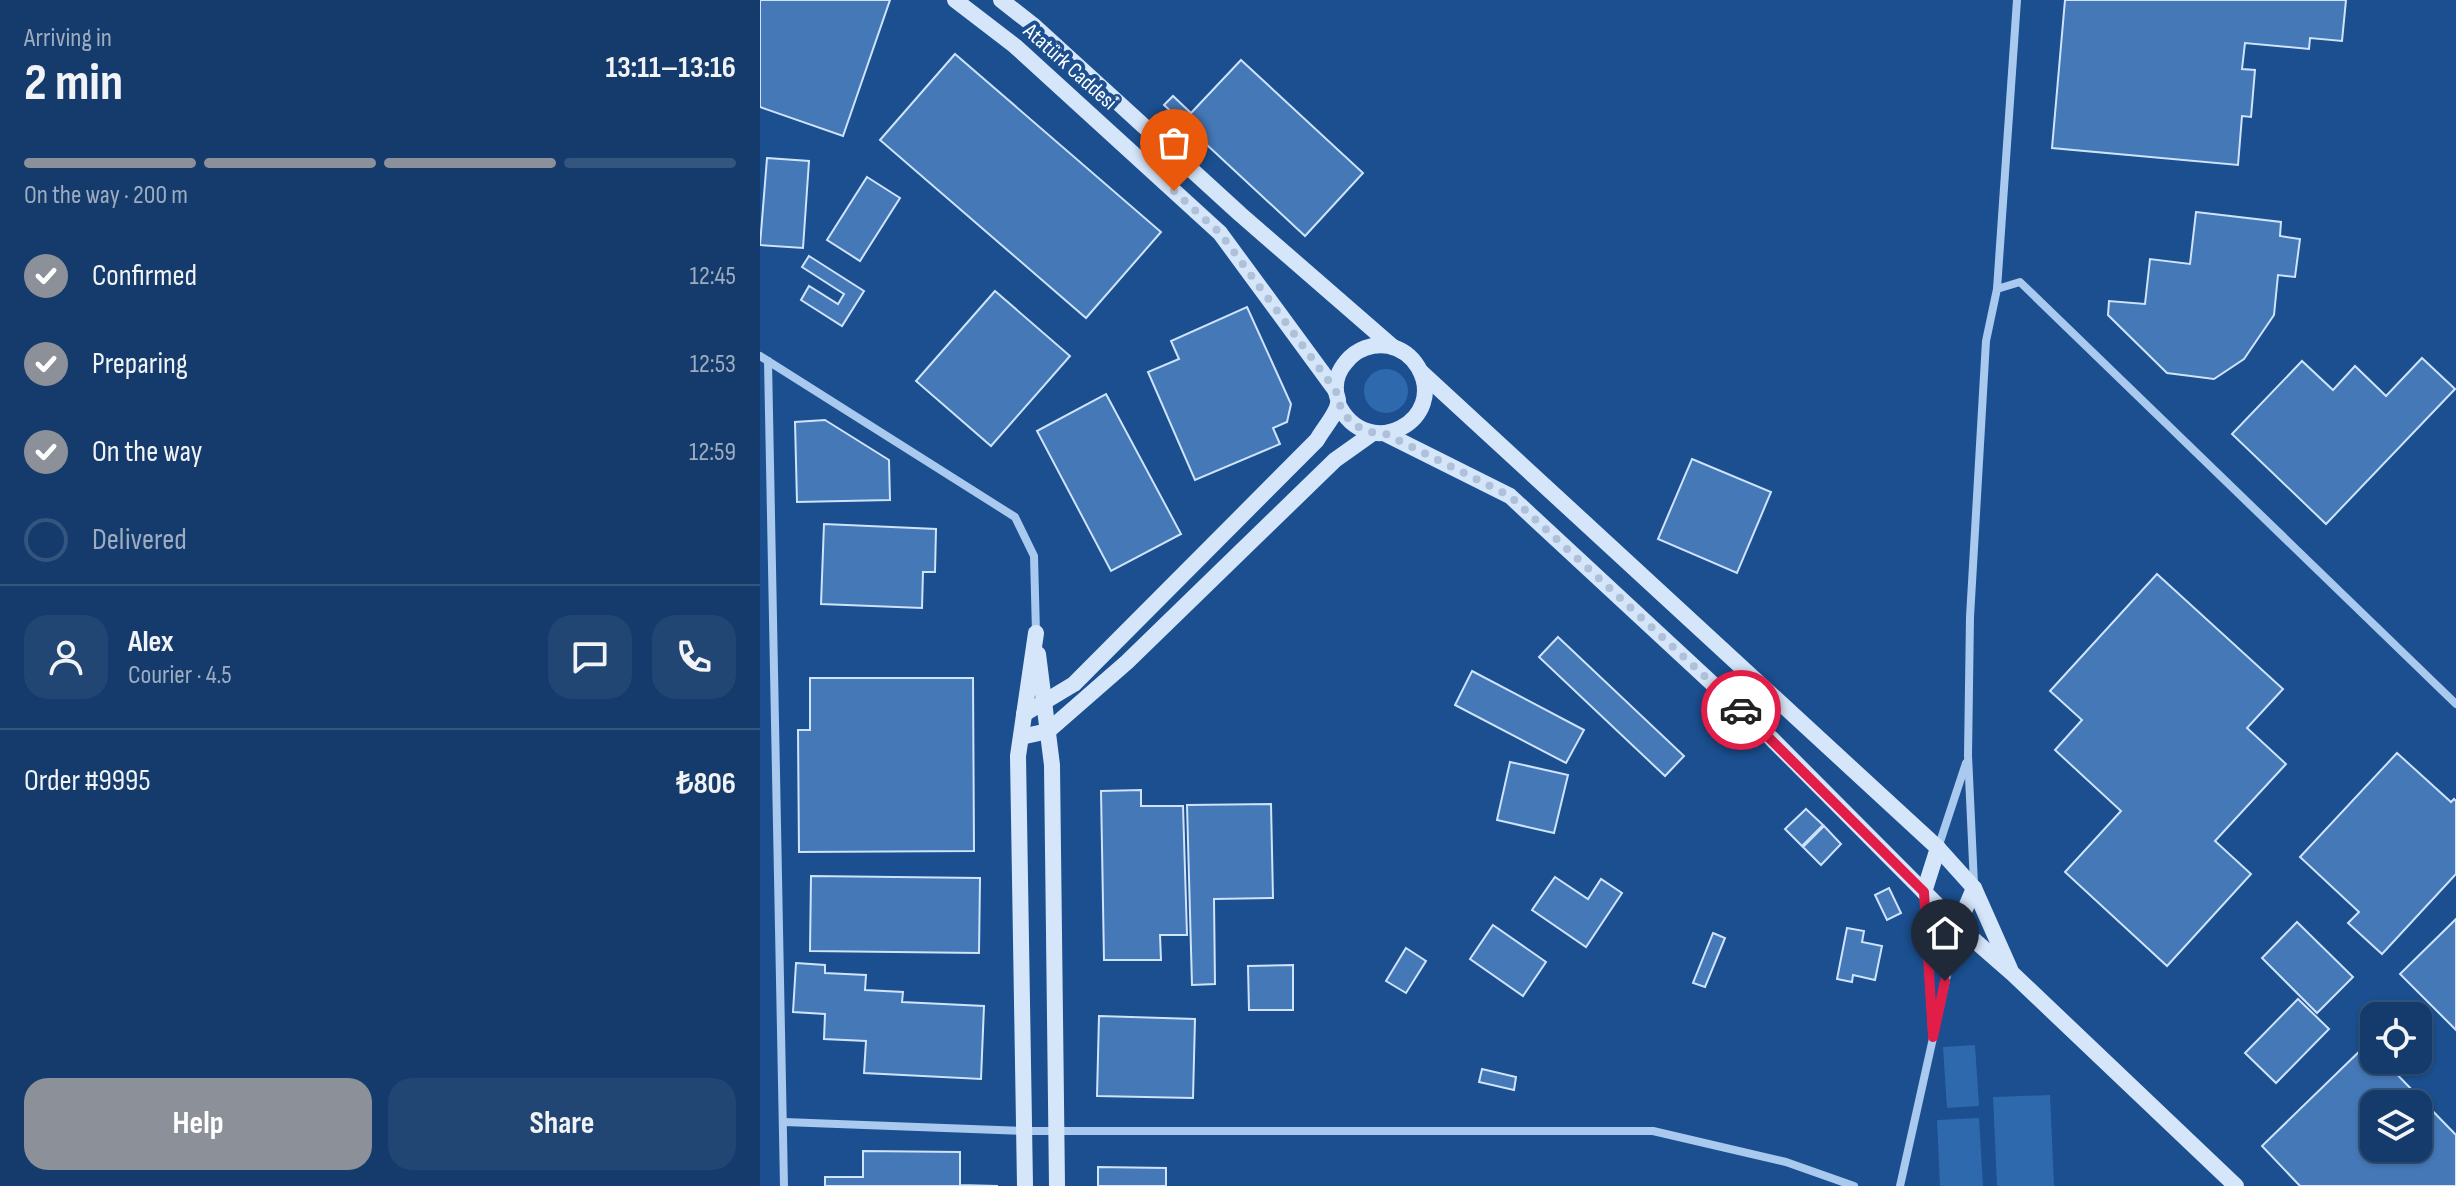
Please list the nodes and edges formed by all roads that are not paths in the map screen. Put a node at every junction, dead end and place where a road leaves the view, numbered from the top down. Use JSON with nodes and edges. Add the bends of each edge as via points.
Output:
{"nodes":[{"id":1,"x":955,"y":0,"type":"edge"},
{"id":2,"x":1001,"y":0,"type":"edge"},
{"id":3,"x":2017,"y":0,"type":"edge"},
{"id":4,"x":1997,"y":289,"type":"junction"},
{"id":5,"x":1393,"y":347,"type":"junction"},
{"id":6,"x":764,"y":358,"type":"edge"},
{"id":7,"x":1421,"y":372,"type":"junction"},
{"id":8,"x":1337,"y":397,"type":"junction"},
{"id":9,"x":1380,"y":433,"type":"junction"},
{"id":10,"x":1036,"y":633,"type":"junction"},
{"id":11,"x":1044,"y":702,"type":"junction"},
{"id":12,"x":2456,"y":704,"type":"edge"},
{"id":13,"x":1024,"y":714,"type":"junction"},
{"id":14,"x":1048,"y":731,"type":"junction"},
{"id":15,"x":1021,"y":737,"type":"junction"},
{"id":16,"x":1968,"y":755,"type":"junction"},
{"id":17,"x":1938,"y":848,"type":"junction"},
{"id":18,"x":1974,"y":888,"type":"junction"},
{"id":19,"x":1924,"y":892,"type":"junction"},
{"id":20,"x":1958,"y":926,"type":"junction"},
{"id":21,"x":2013,"y":974,"type":"junction"},
{"id":22,"x":1933,"y":1037,"type":"junction"},
{"id":23,"x":784,"y":1122,"type":"junction"},
{"id":24,"x":1056,"y":1129,"type":"junction"},
{"id":25,"x":1024,"y":1131,"type":"junction"},
{"id":26,"x":784,"y":1186,"type":"edge"},
{"id":27,"x":1025,"y":1186,"type":"edge"},
{"id":28,"x":1057,"y":1186,"type":"edge"},
{"id":29,"x":1854,"y":1186,"type":"edge"},
{"id":30,"x":1900,"y":1186,"type":"edge"},
{"id":31,"x":2236,"y":1186,"type":"edge"}],
"edges":[{"from":1,"to":8,"type":"street","name":"Atatürk Caddesi","via":[[1015,46],[1220,233]]},
{"from":2,"to":5,"type":"street","name":"Atatürk Caddesi"},
{"from":3,"to":4,"type":"street"},
{"from":4,"to":12,"type":"street","via":[[2020,282]]},
{"from":4,"to":16,"type":"street","via":[[1986,341]]},
{"from":5,"to":7,"type":"street"},
{"from":5,"to":8,"type":"street","via":[[1369,346],[1349,358],[1337,379]]},
{"from":6,"to":10,"type":"street","via":[[1015,517],[1034,556]]},
{"from":6,"to":23,"type":"street"},
{"from":7,"to":9,"type":"street","via":[[1424,398],[1419,411],[1399,430]]},
{"from":7,"to":17,"type":"street"},
{"from":8,"to":9,"type":"street","via":[[1351,423]]},
{"from":8,"to":11,"type":"street","via":[[1317,440],[1074,684]]},
{"from":9,"to":14,"type":"street","via":[[1335,460],[1127,662]]},
{"from":9,"to":19,"type":"street","via":[[1510,496],[1771,738]]},
{"from":10,"to":11,"type":"street"},
{"from":10,"to":13,"type":"street"},
{"from":11,"to":13,"type":"street"},
{"from":11,"to":14,"type":"street"},
{"from":13,"to":15,"type":"street"},
{"from":14,"to":15,"type":"street"},
{"from":14,"to":24,"type":"street"},
{"from":15,"to":25,"type":"street"},
{"from":16,"to":17,"type":"street"},
{"from":16,"to":18,"type":"street"},
{"from":17,"to":18,"type":"street"},
{"from":17,"to":19,"type":"street"},
{"from":18,"to":20,"type":"street"},
{"from":18,"to":21,"type":"street"},
{"from":19,"to":20,"type":"street"},
{"from":19,"to":22,"type":"street"},
{"from":20,"to":21,"type":"street"},
{"from":20,"to":22,"type":"street"},
{"from":21,"to":31,"type":"street"},
{"from":22,"to":30,"type":"street"},
{"from":23,"to":25,"type":"street"},
{"from":23,"to":26,"type":"street"},
{"from":24,"to":25,"type":"street"},
{"from":24,"to":28,"type":"street"},
{"from":24,"to":29,"type":"street","via":[[1653,1131],[1786,1162]]},
{"from":25,"to":27,"type":"street"}]}
